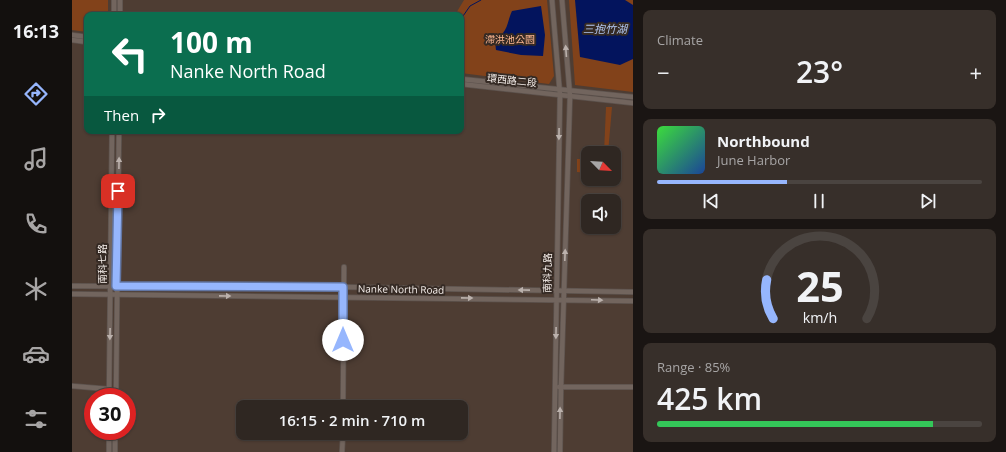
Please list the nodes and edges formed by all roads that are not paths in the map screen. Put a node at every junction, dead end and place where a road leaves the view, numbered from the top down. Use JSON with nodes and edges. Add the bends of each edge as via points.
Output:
{"nodes":[{"id":1,"x":114,"y":0,"type":"edge"},
{"id":2,"x":120,"y":0,"type":"edge"},
{"id":3,"x":552,"y":0,"type":"edge"},
{"id":4,"x":562,"y":0,"type":"edge"},
{"id":5,"x":114,"y":12,"type":"edge"},
{"id":6,"x":120,"y":12,"type":"edge"},
{"id":7,"x":72,"y":35,"type":"edge"},
{"id":8,"x":84,"y":37,"type":"edge"},
{"id":9,"x":72,"y":40,"type":"edge"},
{"id":10,"x":84,"y":42,"type":"edge"},
{"id":11,"x":464,"y":79,"type":"edge"},
{"id":12,"x":464,"y":84,"type":"edge"},
{"id":13,"x":560,"y":89,"type":"junction"},
{"id":14,"x":569,"y":90,"type":"junction"},
{"id":15,"x":560,"y":94,"type":"junction"},
{"id":16,"x":570,"y":96,"type":"junction"},
{"id":17,"x":633,"y":97,"type":"edge"},
{"id":18,"x":633,"y":103,"type":"edge"},
{"id":19,"x":112,"y":134,"type":"edge"},
{"id":20,"x":119,"y":134,"type":"edge"},
{"id":21,"x":344,"y":267,"type":"dead end"},
{"id":22,"x":72,"y":286,"type":"edge"},
{"id":23,"x":111,"y":286,"type":"junction"},
{"id":24,"x":116,"y":286,"type":"junction"},
{"id":25,"x":343,"y":287,"type":"junction"},
{"id":26,"x":556,"y":291,"type":"junction"},
{"id":27,"x":564,"y":291,"type":"junction"},
{"id":28,"x":633,"y":292,"type":"edge"},
{"id":29,"x":72,"y":294,"type":"edge"},
{"id":30,"x":114,"y":295,"type":"junction"},
{"id":31,"x":344,"y":297,"type":"junction"},
{"id":32,"x":563,"y":299,"type":"junction"},
{"id":33,"x":556,"y":300,"type":"junction"},
{"id":34,"x":633,"y":301,"type":"edge"},
{"id":35,"x":72,"y":386,"type":"edge"},
{"id":36,"x":558,"y":387,"type":"junction"},
{"id":37,"x":633,"y":387,"type":"edge"},
{"id":38,"x":96,"y":388,"type":"edge"},
{"id":39,"x":108,"y":388,"type":"edge"},
{"id":40,"x":116,"y":388,"type":"edge"},
{"id":41,"x":343,"y":400,"type":"edge"},
{"id":42,"x":109,"y":440,"type":"edge"},
{"id":43,"x":115,"y":440,"type":"edge"},
{"id":44,"x":343,"y":440,"type":"edge"},
{"id":45,"x":110,"y":452,"type":"edge"},
{"id":46,"x":115,"y":452,"type":"edge"},
{"id":47,"x":342,"y":452,"type":"edge"},
{"id":48,"x":554,"y":452,"type":"edge"},
{"id":49,"x":560,"y":452,"type":"edge"}],
"edges":[{"from":1,"to":5,"type":"street"},
{"from":2,"to":6,"type":"street"},
{"from":3,"to":13,"type":"street"},
{"from":14,"to":4,"type":"street","one_way":true},
{"from":7,"to":8,"type":"street"},
{"from":9,"to":10,"type":"street"},
{"from":11,"to":13,"type":"street","name":"環西路二段"},
{"from":12,"to":15,"type":"street","name":"環西路二段"},
{"from":13,"to":14,"type":"street","name":"環西路二段"},
{"from":13,"to":15,"type":"street","name":"南科九路"},
{"from":14,"to":16,"type":"street","name":"南科九路"},
{"from":14,"to":17,"type":"street"},
{"from":15,"to":16,"type":"street","name":"環西路二段"},
{"from":15,"to":26,"type":"street","name":"南科九路","one_way":true},
{"from":16,"to":18,"type":"street"},
{"from":27,"to":16,"type":"street","name":"南科九路","one_way":true},
{"from":19,"to":23,"type":"street","name":"南科七路"},
{"from":24,"to":20,"type":"street","name":"南科七路","one_way":true},
{"from":21,"to":25,"type":"street"},
{"from":22,"to":23,"type":"street","name":"Nanke North Road"},
{"from":23,"to":24,"type":"street","name":"Nanke North Road"},
{"from":23,"to":30,"type":"street","name":"南科七路"},
{"from":24,"to":25,"type":"street","name":"Nanke North Road"},
{"from":24,"to":30,"type":"street","name":"南科七路"},
{"from":26,"to":25,"type":"street","name":"Nanke North Road","one_way":true},
{"from":25,"to":31,"type":"street"},
{"from":26,"to":27,"type":"street","name":"Nanke North Road"},
{"from":26,"to":33,"type":"street","name":"南科九路"},
{"from":27,"to":28,"type":"street","name":"Nanke North Road"},
{"from":27,"to":32,"type":"street","name":"南科九路"},
{"from":29,"to":30,"type":"street","name":"Nanke North Road"},
{"from":30,"to":31,"type":"street","name":"Nanke North Road","one_way":true},
{"from":30,"to":39,"type":"street","name":"南科七路","one_way":true},
{"from":30,"to":40,"type":"street","name":"南科七路"},
{"from":31,"to":33,"type":"street","name":"Nanke North Road","one_way":true},
{"from":31,"to":41,"type":"street"},
{"from":32,"to":33,"type":"street","name":"Nanke North Road"},
{"from":32,"to":34,"type":"street","name":"Nanke North Road","one_way":true},
{"from":32,"to":36,"type":"street","name":"南科九路"},
{"from":33,"to":36,"type":"street","name":"南科九路","one_way":true},
{"from":35,"to":38,"type":"street"},
{"from":36,"to":37,"type":"street"},
{"from":36,"to":48,"type":"street","name":"南科九路"},
{"from":49,"to":36,"type":"street","name":"南科九路","one_way":true},
{"from":42,"to":45,"type":"street"},
{"from":43,"to":46,"type":"street"},
{"from":44,"to":47,"type":"street"}]}
